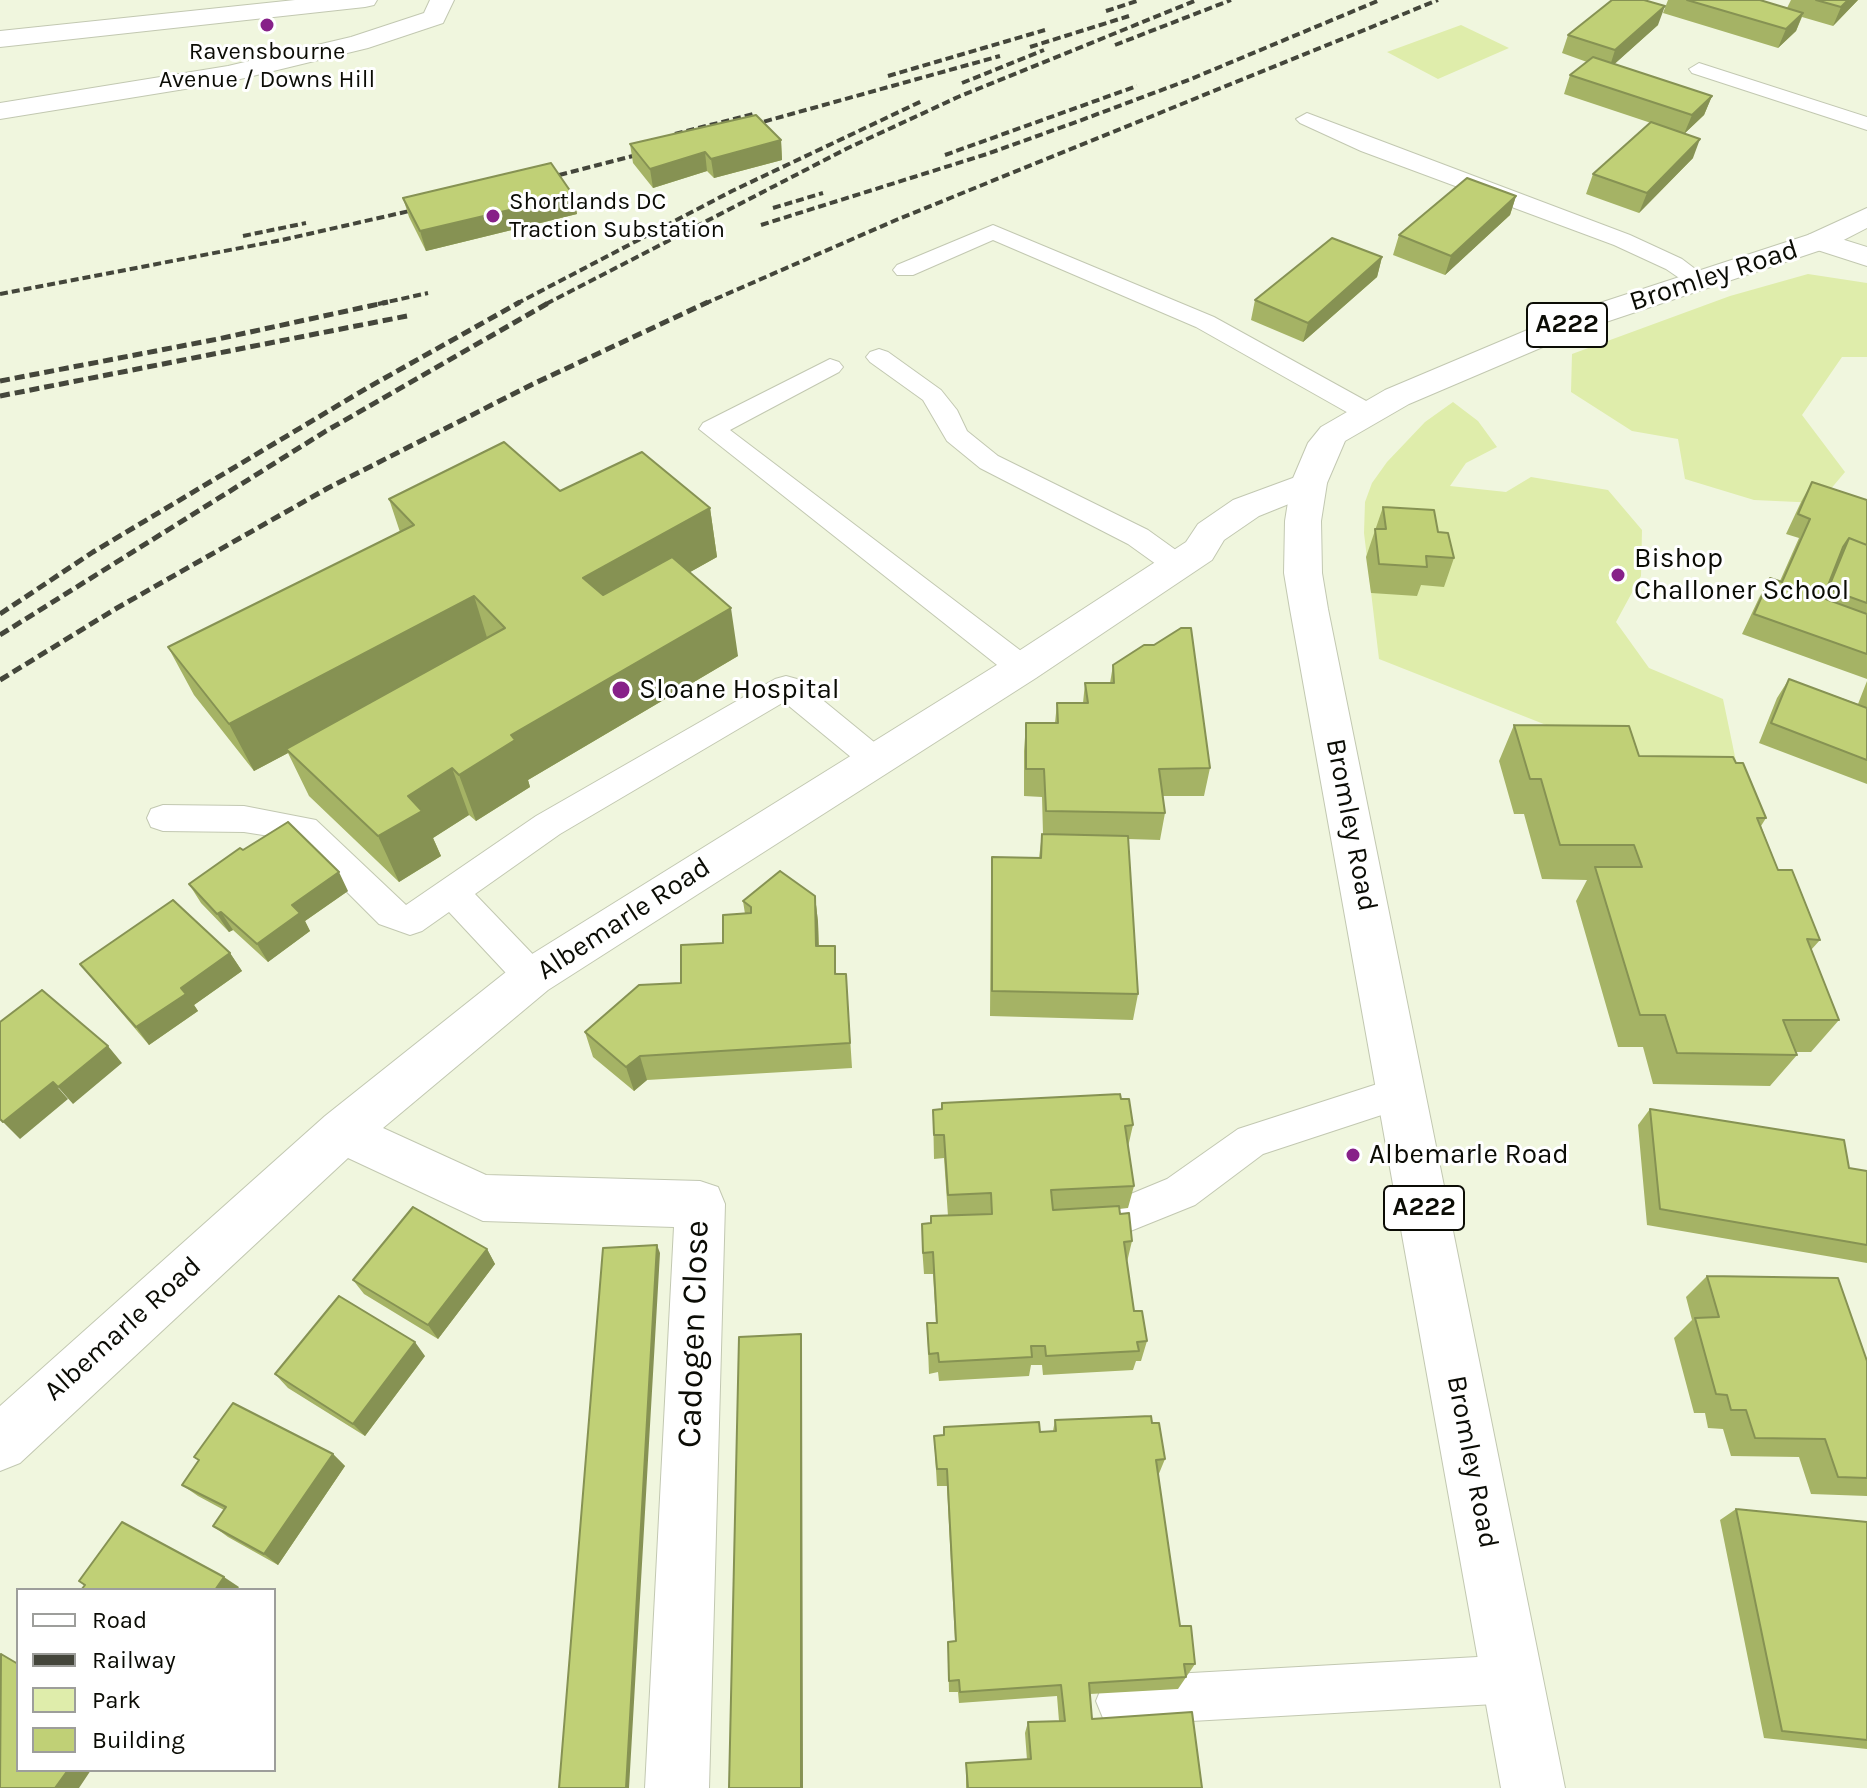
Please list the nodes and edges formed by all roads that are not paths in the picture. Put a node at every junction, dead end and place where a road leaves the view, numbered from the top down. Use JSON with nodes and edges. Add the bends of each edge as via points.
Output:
{"nodes":[{"id":1,"x":365,"y":0,"type":"edge"},
{"id":2,"x":442,"y":0,"type":"edge"},
{"id":3,"x":0,"y":39,"type":"edge"},
{"id":4,"x":1699,"y":69,"type":"dead end"},
{"id":5,"x":0,"y":111,"type":"edge"},
{"id":6,"x":1307,"y":119,"type":"dead end"},
{"id":7,"x":1867,"y":124,"type":"edge"},
{"id":8,"x":1867,"y":217,"type":"edge"},
{"id":9,"x":1819,"y":241,"type":"junction"},
{"id":10,"x":1867,"y":257,"type":"edge"},
{"id":11,"x":905,"y":270,"type":"dead end"},
{"id":12,"x":1699,"y":281,"type":"junction"},
{"id":13,"x":879,"y":357,"type":"dead end"},
{"id":14,"x":830,"y":367,"type":"dead end"},
{"id":15,"x":1368,"y":413,"type":"junction"},
{"id":16,"x":1309,"y":483,"type":"junction"},
{"id":17,"x":1188,"y":558,"type":"junction"},
{"id":18,"x":1022,"y":668,"type":"junction"},
{"id":19,"x":874,"y":759,"type":"junction"},
{"id":20,"x":163,"y":818,"type":"dead end"},
{"id":21,"x":453,"y":893,"type":"junction"},
{"id":22,"x":532,"y":977,"type":"junction"},
{"id":23,"x":1402,"y":1092,"type":"junction"},
{"id":24,"x":342,"y":1132,"type":"junction"},
{"id":25,"x":1123,"y":1216,"type":"edge"},
{"id":26,"x":0,"y":1443,"type":"edge"},
{"id":27,"x":1513,"y":1679,"type":"junction"},
{"id":28,"x":1120,"y":1701,"type":"edge"},
{"id":29,"x":677,"y":1788,"type":"edge"},
{"id":30,"x":1533,"y":1788,"type":"edge"}],
"edges":[{"from":1,"to":3,"type":"street"},
{"from":2,"to":5,"type":"street","via":[[434,18],[359,43],[228,74]]},
{"from":4,"to":7,"type":"lane"},
{"from":6,"to":12,"type":"lane","via":[[1622,240]]},
{"from":8,"to":9,"type":"street","name":"Bromley Road","number":"A222"},
{"from":9,"to":10,"type":"street"},
{"from":9,"to":12,"type":"street","name":"Bromley Road","number":"A222"},
{"from":11,"to":15,"type":"lane","via":[[993,232],[1205,322]]},
{"from":12,"to":15,"type":"street","name":"Bromley Road","number":"A222","via":[[1517,344]]},
{"from":13,"to":17,"type":"lane","via":[[932,395],[956,435],[989,462]]},
{"from":14,"to":18,"type":"lane","via":[[712,429]]},
{"from":15,"to":16,"type":"street","name":"Bromley Road","number":"A222","via":[[1325,443]]},
{"from":16,"to":17,"type":"street","name":"Albemarle Road","via":[[1246,508],[1211,532]]},
{"from":16,"to":23,"type":"street","name":"Bromley Road","number":"A222","via":[[1303,573]]},
{"from":17,"to":18,"type":"street","name":"Albemarle Road"},
{"from":18,"to":19,"type":"street","name":"Albemarle Road"},
{"from":19,"to":21,"type":"lane","via":[[786,687],[548,825]]},
{"from":19,"to":22,"type":"street","name":"Albemarle Road"},
{"from":20,"to":21,"type":"lane","via":[[244,819],[304,829],[391,914],[410,921]]},
{"from":21,"to":22,"type":"lane"},
{"from":22,"to":24,"type":"street","name":"Albemarle Road"},
{"from":23,"to":25,"type":"lane","via":[[1251,1141],[1181,1192]]},
{"from":23,"to":27,"type":"street","name":"Bromley Road","number":"A222"},
{"from":24,"to":26,"type":"street","name":"Albemarle Road"},
{"from":24,"to":29,"type":"street","name":"Cadogen Close","via":[[483,1198],[700,1204]]},
{"from":27,"to":28,"type":"lane"},
{"from":27,"to":30,"type":"street","name":"Bromley Road","number":"A222"}]}
